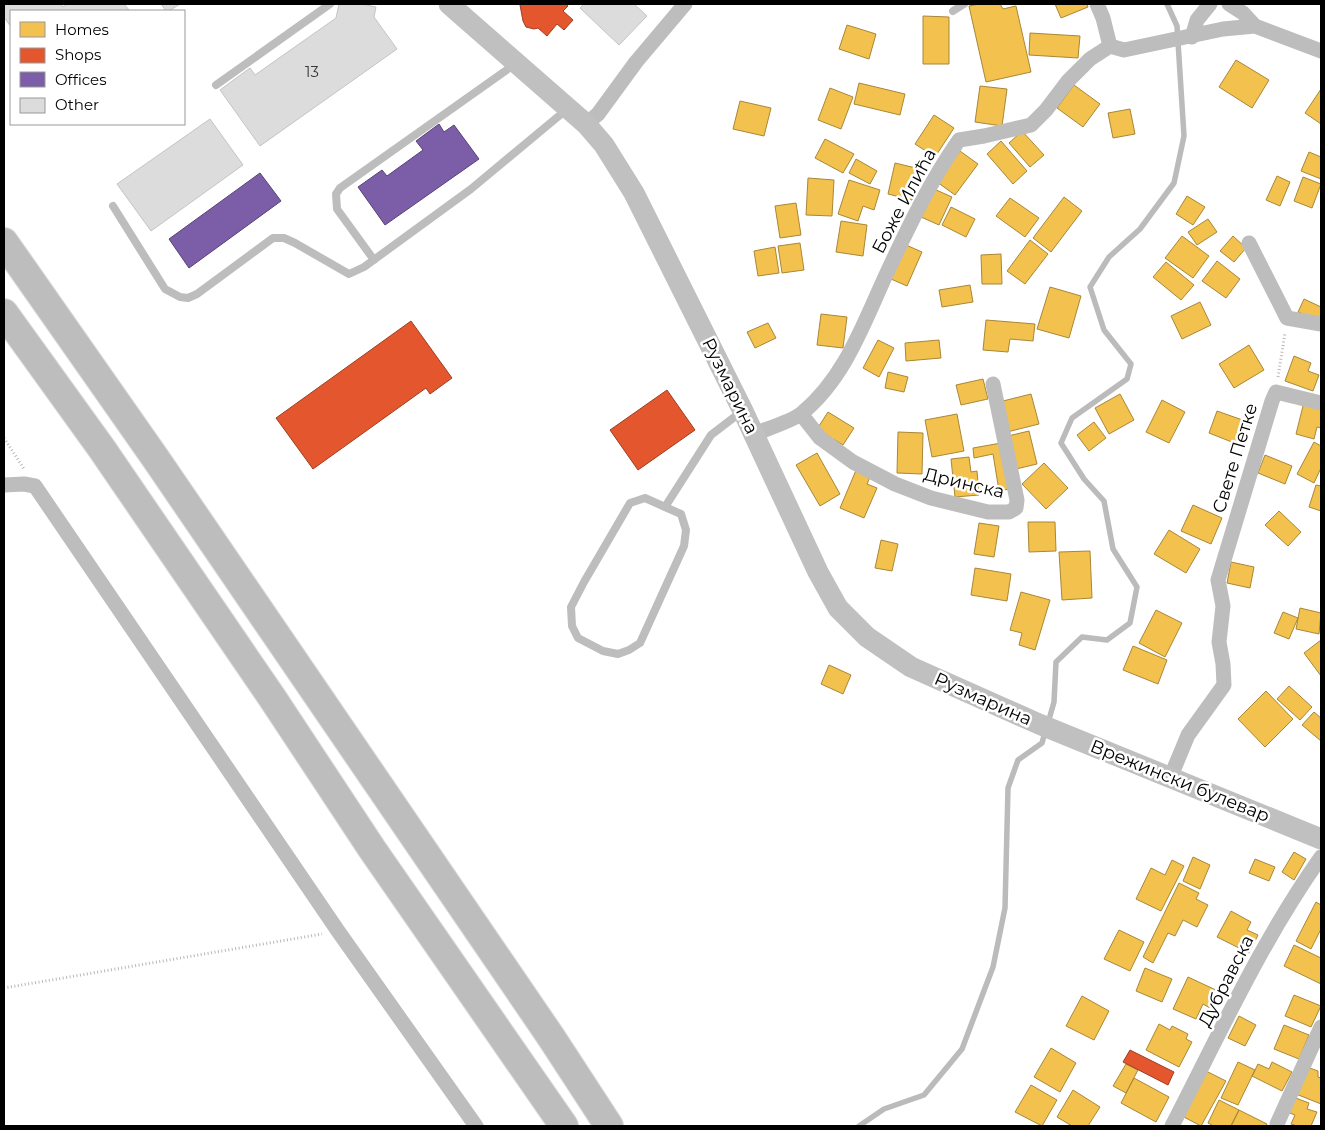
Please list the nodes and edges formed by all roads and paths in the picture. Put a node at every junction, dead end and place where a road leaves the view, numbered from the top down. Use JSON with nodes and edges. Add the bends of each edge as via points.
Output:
{"nodes":[{"id":1,"x":330,"y":4,"type":"edge"},
{"id":2,"x":449,"y":4,"type":"edge"},
{"id":3,"x":685,"y":4,"type":"edge"},
{"id":4,"x":964,"y":4,"type":"edge"},
{"id":5,"x":1097,"y":4,"type":"edge"},
{"id":6,"x":1210,"y":4,"type":"edge"},
{"id":7,"x":1229,"y":4,"type":"edge"},
{"id":8,"x":952,"y":11,"type":"dead end"},
{"id":9,"x":1255,"y":26,"type":"junction"},
{"id":10,"x":1192,"y":37,"type":"junction"},
{"id":11,"x":1110,"y":46,"type":"junction"},
{"id":12,"x":1321,"y":52,"type":"edge"},
{"id":13,"x":518,"y":62,"type":"junction"},
{"id":14,"x":216,"y":85,"type":"dead end"},
{"id":15,"x":568,"y":108,"type":"junction"},
{"id":16,"x":586,"y":124,"type":"junction"},
{"id":17,"x":113,"y":206,"type":"dead end"},
{"id":18,"x":4,"y":242,"type":"edge"},
{"id":19,"x":1249,"y":243,"type":"dead end"},
{"id":20,"x":374,"y":260,"type":"junction"},
{"id":21,"x":4,"y":313,"type":"edge"},
{"id":22,"x":1287,"y":318,"type":"junction"},
{"id":23,"x":1321,"y":324,"type":"edge"},
{"id":24,"x":993,"y":384,"type":"dead end"},
{"id":25,"x":1276,"y":392,"type":"junction"},
{"id":26,"x":1321,"y":403,"type":"edge"},
{"id":27,"x":743,"y":411,"type":"junction"},
{"id":28,"x":801,"y":414,"type":"junction"},
{"id":29,"x":754,"y":434,"type":"junction"},
{"id":30,"x":4,"y":438,"type":"edge"},
{"id":31,"x":4,"y":485,"type":"edge"},
{"id":32,"x":35,"y":486,"type":"junction"},
{"id":33,"x":665,"y":506,"type":"junction"},
{"id":34,"x":1049,"y":727,"type":"joint"},
{"id":35,"x":1171,"y":776,"type":"junction"},
{"id":36,"x":1321,"y":838,"type":"edge"},
{"id":37,"x":1321,"y":857,"type":"edge"},
{"id":38,"x":338,"y":931,"type":"junction"},
{"id":39,"x":4,"y":988,"type":"edge"},
{"id":40,"x":1321,"y":1027,"type":"edge"},
{"id":41,"x":1277,"y":1124,"type":"dead end"},
{"id":42,"x":476,"y":1126,"type":"edge"},
{"id":43,"x":564,"y":1126,"type":"edge"},
{"id":44,"x":609,"y":1126,"type":"edge"},
{"id":45,"x":1172,"y":1126,"type":"edge"}],
"edges":[{"from":1,"to":14,"type":"lane"},
{"from":2,"to":13,"type":"main road","name":"Рузмарина"},
{"from":3,"to":16,"type":"street","via":[[598,114]]},
{"from":4,"to":8,"type":"lane"},
{"from":5,"to":11,"type":"street"},
{"from":6,"to":10,"type":"street","via":[[1197,20]]},
{"from":7,"to":9,"type":"street","via":[[1244,13]]},
{"from":9,"to":10,"type":"street","via":[[1223,29]]},
{"from":9,"to":12,"type":"street"},
{"from":10,"to":11,"type":"street","via":[[1124,50]]},
{"from":11,"to":28,"type":"street","name":"Боже Илића","via":[[1090,59],[1031,125],[959,140],[940,167],[904,236],[845,362]]},
{"from":13,"to":15,"type":"main road","name":"Рузмарина"},
{"from":13,"to":20,"type":"lane","via":[[340,188],[336,194],[337,209]]},
{"from":15,"to":16,"type":"main road","name":"Рузмарина"},
{"from":15,"to":20,"type":"lane","via":[[471,189]]},
{"from":16,"to":27,"type":"main road","name":"Рузмарина","via":[[604,144],[634,193]]},
{"from":17,"to":20,"type":"lane","via":[[165,289],[180,297],[197,294],[273,238],[284,238],[349,274]]},
{"from":18,"to":44,"type":"highway","via":[[156,459]]},
{"from":19,"to":22,"type":"street"},
{"from":21,"to":43,"type":"highway","via":[[102,448],[372,849]]},
{"from":22,"to":23,"type":"street"},
{"from":22,"to":25,"type":"path"},
{"from":24,"to":28,"type":"street","name":"Дринска","via":[[1017,500],[1016,508],[1009,512],[988,512],[931,498],[894,484],[853,462],[820,438]]},
{"from":25,"to":26,"type":"street","name":"Свете Петке"},
{"from":25,"to":35,"type":"street","name":"Свете Петке","via":[[1218,580],[1223,606],[1219,642],[1224,685],[1188,735]]},
{"from":27,"to":29,"type":"main road","name":"Рузмарина"},
{"from":27,"to":33,"type":"lane","via":[[711,435]]},
{"from":28,"to":29,"type":"street","name":"Боже Илића"},
{"from":29,"to":34,"type":"main road","name":"Рузмарина","via":[[838,608],[867,637],[910,666]]},
{"from":30,"to":32,"type":"path"},
{"from":31,"to":32,"type":"street"},
{"from":32,"to":38,"type":"street"},
{"from":33,"to":33,"type":"lane","via":[[681,514],[686,530],[684,546],[640,643],[618,654],[578,638],[572,626],[571,607],[630,503],[645,498]]},
{"from":34,"to":35,"type":"main road","name":"Врежински булевар"},
{"from":35,"to":36,"type":"main road","name":"Врежински булевар"},
{"from":37,"to":45,"type":"street","name":"Дубравска","via":[[1268,940]]},
{"from":38,"to":39,"type":"path"},
{"from":38,"to":42,"type":"street"},
{"from":40,"to":41,"type":"street"}]}
